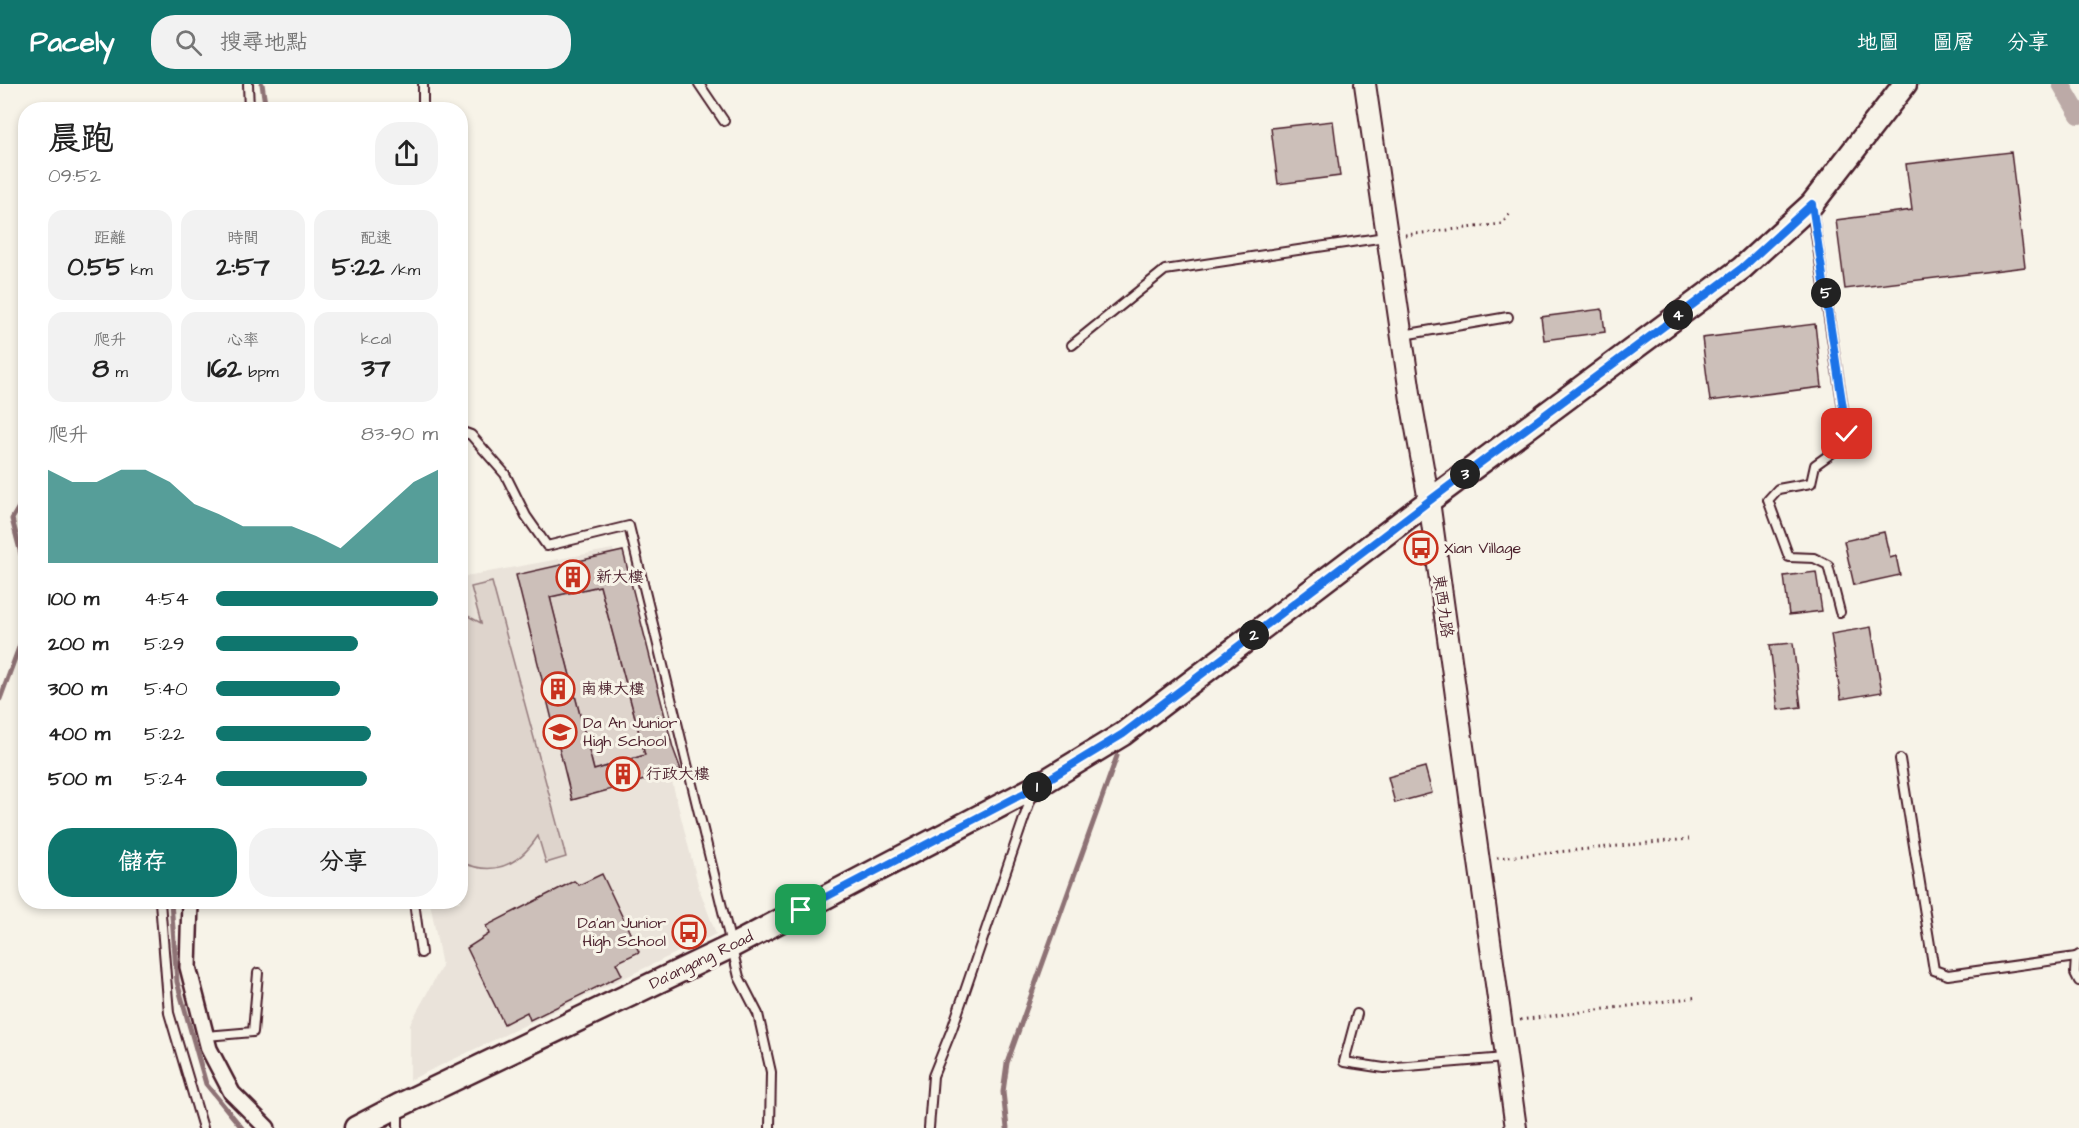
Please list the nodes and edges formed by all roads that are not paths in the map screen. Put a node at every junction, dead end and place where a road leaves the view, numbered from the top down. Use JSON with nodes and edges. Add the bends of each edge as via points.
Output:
{"nodes":[{"id":1,"x":248,"y":84,"type":"edge"},
{"id":2,"x":423,"y":84,"type":"edge"},
{"id":3,"x":699,"y":84,"type":"edge"},
{"id":4,"x":1365,"y":84,"type":"edge"},
{"id":5,"x":1905,"y":84,"type":"edge"},
{"id":6,"x":249,"y":102,"type":"edge"},
{"id":7,"x":423,"y":102,"type":"edge"},
{"id":8,"x":724,"y":121,"type":"dead end"},
{"id":9,"x":1812,"y":204,"type":"junction"},
{"id":10,"x":1387,"y":237,"type":"junction"},
{"id":11,"x":1508,"y":317,"type":"dead end"},
{"id":12,"x":1403,"y":335,"type":"junction"},
{"id":13,"x":1072,"y":345,"type":"dead end"},
{"id":14,"x":468,"y":434,"type":"edge"},
{"id":15,"x":1429,"y":501,"type":"junction"},
{"id":16,"x":1840,"y":612,"type":"dead end"},
{"id":17,"x":1900,"y":759,"type":"dead end"},
{"id":18,"x":1034,"y":788,"type":"junction"},
{"id":19,"x":161,"y":909,"type":"edge"},
{"id":20,"x":190,"y":909,"type":"edge"},
{"id":21,"x":415,"y":909,"type":"edge"},
{"id":22,"x":732,"y":946,"type":"junction"},
{"id":23,"x":422,"y":953,"type":"dead end"},
{"id":24,"x":2078,"y":956,"type":"edge"},
{"id":25,"x":258,"y":972,"type":"dead end"},
{"id":26,"x":2079,"y":981,"type":"edge"},
{"id":27,"x":1357,"y":1014,"type":"dead end"},
{"id":28,"x":206,"y":1036,"type":"junction"},
{"id":29,"x":1505,"y":1058,"type":"junction"},
{"id":30,"x":398,"y":1106,"type":"junction"},
{"id":31,"x":203,"y":1128,"type":"edge"},
{"id":32,"x":267,"y":1128,"type":"edge"},
{"id":33,"x":356,"y":1128,"type":"edge"},
{"id":34,"x":398,"y":1128,"type":"edge"},
{"id":35,"x":770,"y":1128,"type":"edge"},
{"id":36,"x":929,"y":1128,"type":"edge"},
{"id":37,"x":1516,"y":1128,"type":"edge"}],
"edges":[{"from":1,"to":6,"type":"lane"},
{"from":2,"to":7,"type":"lane"},
{"from":3,"to":8,"type":"lane"},
{"from":4,"to":10,"type":"street","name":"東西九路"},
{"from":5,"to":9,"type":"main road","name":"Da’angang Road"},
{"from":9,"to":15,"type":"main road","name":"Da’angang Road","via":[[1742,268]]},
{"from":9,"to":16,"type":"lane","via":[[1847,434],[1843,444],[1815,465],[1811,483],[1778,489],[1768,500],[1789,557],[1814,558],[1828,565]]},
{"from":10,"to":12,"type":"street","name":"東西九路"},
{"from":10,"to":13,"type":"lane","via":[[1165,270]]},
{"from":11,"to":12,"type":"lane"},
{"from":12,"to":15,"type":"street","name":"東西九路"},
{"from":14,"to":22,"type":"lane","via":[[505,474],[526,516],[547,546],[629,526]]},
{"from":15,"to":18,"type":"main road","name":"Da’angang Road","via":[[1123,734]]},
{"from":15,"to":29,"type":"street","name":"東西九路"},
{"from":17,"to":24,"type":"lane","via":[[1934,970],[1948,975]]},
{"from":18,"to":22,"type":"main road","name":"Da’angang Road"},
{"from":18,"to":36,"type":"lane","via":[[933,1076]]},
{"from":19,"to":31,"type":"lane","via":[[169,1013]]},
{"from":20,"to":28,"type":"street","via":[[188,967]]},
{"from":21,"to":23,"type":"lane"},
{"from":22,"to":30,"type":"main road","name":"Da’angang Road"},
{"from":22,"to":35,"type":"lane","via":[[739,977],[758,1014],[771,1072]]},
{"from":24,"to":26,"type":"lane","via":[[2075,973]]},
{"from":25,"to":28,"type":"lane","via":[[254,1032]]},
{"from":27,"to":29,"type":"lane","via":[[1344,1062],[1384,1068]]},
{"from":28,"to":32,"type":"street","via":[[232,1092]]},
{"from":29,"to":37,"type":"street","name":"東西九路"},
{"from":30,"to":33,"type":"main road","name":"Da’angang Road"},
{"from":30,"to":34,"type":"lane"}]}
